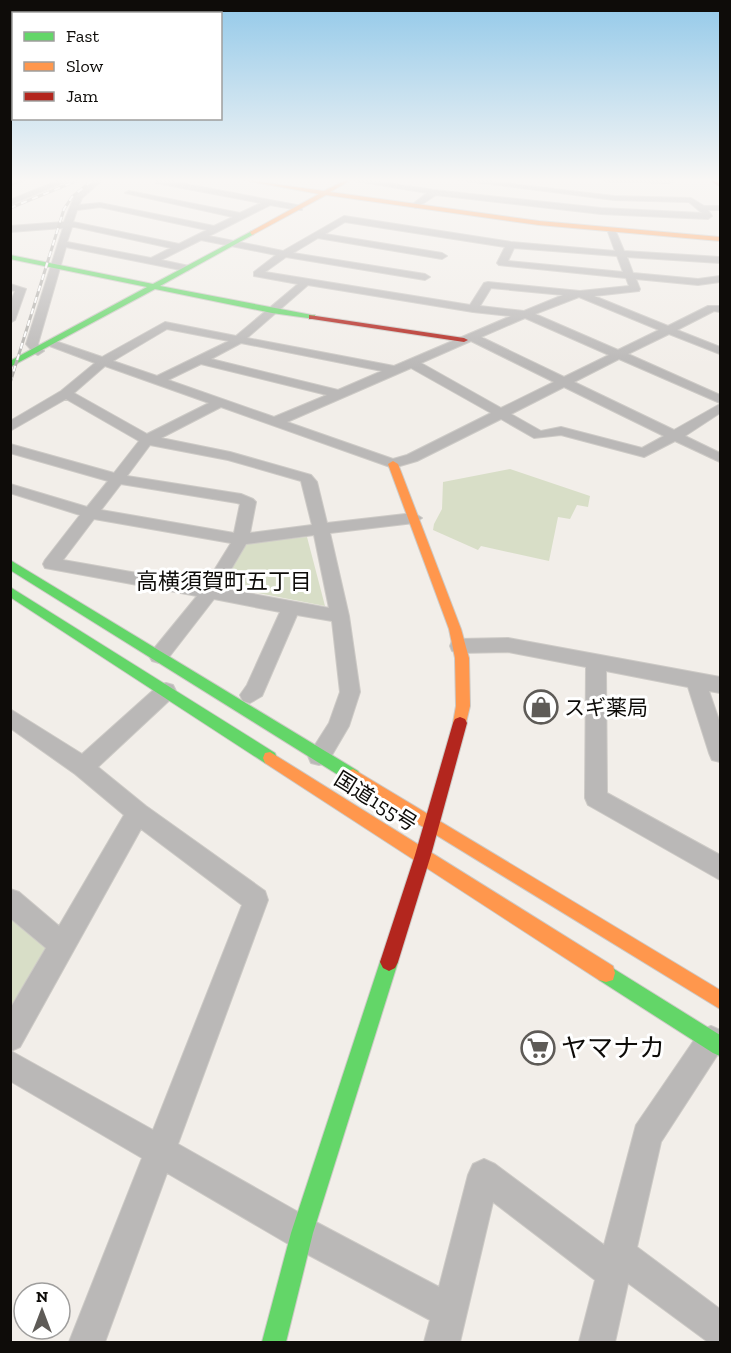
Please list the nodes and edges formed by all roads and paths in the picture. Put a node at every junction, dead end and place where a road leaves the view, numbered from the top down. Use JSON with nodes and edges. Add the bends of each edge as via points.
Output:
{"nodes":[{"id":1,"x":158,"y":242,"type":"edge"},
{"id":2,"x":191,"y":242,"type":"edge"},
{"id":3,"x":224,"y":242,"type":"edge"},
{"id":4,"x":236,"y":242,"type":"edge"},
{"id":5,"x":304,"y":242,"type":"edge"},
{"id":6,"x":342,"y":242,"type":"edge"},
{"id":7,"x":454,"y":242,"type":"edge"},
{"id":8,"x":492,"y":242,"type":"edge"},
{"id":9,"x":617,"y":242,"type":"edge"},
{"id":10,"x":61,"y":243,"type":"joint"},
{"id":11,"x":233,"y":244,"type":"junction"},
{"id":12,"x":511,"y":245,"type":"junction"},
{"id":13,"x":181,"y":247,"type":"junction"},
{"id":14,"x":284,"y":254,"type":"junction"},
{"id":15,"x":621,"y":254,"type":"junction"},
{"id":16,"x":10,"y":258,"type":"edge"},
{"id":17,"x":720,"y":260,"type":"edge"},
{"id":18,"x":153,"y":261,"type":"junction"},
{"id":19,"x":54,"y":266,"type":"junction"},
{"id":20,"x":434,"y":267,"type":"junction"},
{"id":21,"x":186,"y":268,"type":"junction"},
{"id":22,"x":629,"y":275,"type":"junction"},
{"id":23,"x":720,"y":279,"type":"edge"},
{"id":24,"x":304,"y":282,"type":"junction"},
{"id":25,"x":153,"y":286,"type":"junction"},
{"id":26,"x":10,"y":287,"type":"edge"},
{"id":27,"x":580,"y":294,"type":"junction"},
{"id":28,"x":409,"y":300,"type":"junction"},
{"id":29,"x":472,"y":309,"type":"junction"},
{"id":30,"x":720,"y":309,"type":"edge"},
{"id":31,"x":272,"y":311,"type":"junction"},
{"id":32,"x":22,"y":313,"type":"edge"},
{"id":33,"x":526,"y":314,"type":"junction"},
{"id":34,"x":668,"y":330,"type":"junction"},
{"id":35,"x":423,"y":335,"type":"junction"},
{"id":36,"x":240,"y":339,"type":"junction"},
{"id":37,"x":468,"y":339,"type":"junction"},
{"id":38,"x":51,"y":343,"type":"junction"},
{"id":39,"x":38,"y":351,"type":"junction"},
{"id":40,"x":720,"y":351,"type":"edge"},
{"id":41,"x":618,"y":354,"type":"junction"},
{"id":42,"x":201,"y":360,"type":"junction"},
{"id":43,"x":414,"y":360,"type":"junction"},
{"id":44,"x":104,"y":361,"type":"junction"},
{"id":45,"x":10,"y":365,"type":"edge"},
{"id":46,"x":394,"y":370,"type":"junction"},
{"id":47,"x":157,"y":381,"type":"junction"},
{"id":48,"x":564,"y":382,"type":"junction"},
{"id":49,"x":66,"y":394,"type":"junction"},
{"id":50,"x":339,"y":394,"type":"junction"},
{"id":51,"x":720,"y":399,"type":"edge"},
{"id":52,"x":220,"y":402,"type":"junction"},
{"id":53,"x":720,"y":408,"type":"edge"},
{"id":54,"x":502,"y":414,"type":"junction"},
{"id":55,"x":274,"y":422,"type":"junction"},
{"id":56,"x":10,"y":427,"type":"edge"},
{"id":57,"x":675,"y":436,"type":"junction"},
{"id":58,"x":147,"y":440,"type":"junction"},
{"id":59,"x":10,"y":448,"type":"edge"},
{"id":60,"x":720,"y":459,"type":"edge"},
{"id":61,"x":393,"y":464,"type":"junction"},
{"id":62,"x":118,"y":478,"type":"junction"},
{"id":63,"x":10,"y":488,"type":"edge"},
{"id":64,"x":90,"y":513,"type":"junction"},
{"id":65,"x":414,"y":518,"type":"junction"},
{"id":66,"x":322,"y":530,"type":"junction"},
{"id":67,"x":241,"y":539,"type":"junction"},
{"id":68,"x":10,"y":564,"type":"edge"},
{"id":69,"x":10,"y":591,"type":"edge"},
{"id":70,"x":209,"y":593,"type":"junction"},
{"id":71,"x":291,"y":607,"type":"junction"},
{"id":72,"x":340,"y":616,"type":"junction"},
{"id":73,"x":459,"y":646,"type":"junction"},
{"id":74,"x":159,"y":656,"type":"junction"},
{"id":75,"x":596,"y":660,"type":"junction"},
{"id":76,"x":696,"y":680,"type":"junction"},
{"id":77,"x":720,"y":685,"type":"edge"},
{"id":78,"x":166,"y":692,"type":"junction"},
{"id":79,"x":250,"y":695,"type":"dead end"},
{"id":80,"x":10,"y":717,"type":"edge"},
{"id":81,"x":720,"y":753,"type":"edge"},
{"id":82,"x":320,"y":756,"type":"junction"},
{"id":83,"x":83,"y":766,"type":"junction"},
{"id":84,"x":138,"y":813,"type":"junction"},
{"id":85,"x":430,"y":823,"type":"junction"},
{"id":86,"x":423,"y":855,"type":"junction"},
{"id":87,"x":720,"y":868,"type":"edge"},
{"id":88,"x":10,"y":901,"type":"edge"},
{"id":89,"x":62,"y":945,"type":"junction"},
{"id":90,"x":720,"y":1000,"type":"edge"},
{"id":91,"x":10,"y":1037,"type":"edge"},
{"id":92,"x":716,"y":1043,"type":"edge"},
{"id":93,"x":10,"y":1065,"type":"edge"},
{"id":94,"x":161,"y":1152,"type":"junction"},
{"id":95,"x":302,"y":1233,"type":"junction"},
{"id":96,"x":616,"y":1263,"type":"junction"},
{"id":97,"x":446,"y":1327,"type":"edge"},
{"id":98,"x":720,"y":1330,"type":"edge"},
{"id":99,"x":87,"y":1342,"type":"edge"},
{"id":100,"x":274,"y":1342,"type":"edge"},
{"id":101,"x":597,"y":1342,"type":"edge"}],
"edges":[{"from":1,"to":13,"type":"street"},
{"from":2,"to":13,"type":"street"},
{"from":3,"to":11,"type":"street"},
{"from":4,"to":11,"type":"main road"},
{"from":5,"to":14,"type":"street"},
{"from":6,"to":20,"type":"street"},
{"from":7,"to":20,"type":"street"},
{"from":8,"to":12,"type":"street"},
{"from":9,"to":15,"type":"street"},
{"from":10,"to":18,"type":"street"},
{"from":10,"to":19,"type":"street"},
{"from":11,"to":14,"type":"street"},
{"from":11,"to":21,"type":"main road"},
{"from":12,"to":15,"type":"street"},
{"from":12,"to":22,"type":"street","via":[[502,263]]},
{"from":13,"to":18,"type":"street"},
{"from":14,"to":20,"type":"street"},
{"from":14,"to":24,"type":"street","via":[[257,274]]},
{"from":15,"to":17,"type":"street"},
{"from":15,"to":22,"type":"street"},
{"from":16,"to":19,"type":"main road"},
{"from":18,"to":21,"type":"street"},
{"from":19,"to":25,"type":"main road"},
{"from":19,"to":32,"type":"street"},
{"from":20,"to":28,"type":"street"},
{"from":21,"to":25,"type":"main road"},
{"from":22,"to":23,"type":"street","via":[[698,282]]},
{"from":22,"to":27,"type":"street","via":[[635,289]]},
{"from":24,"to":28,"type":"street"},
{"from":24,"to":31,"type":"street"},
{"from":25,"to":31,"type":"main road"},
{"from":25,"to":38,"type":"main road"},
{"from":26,"to":32,"type":"street","via":[[21,289]]},
{"from":27,"to":29,"type":"street","via":[[488,285]]},
{"from":27,"to":33,"type":"street"},
{"from":27,"to":34,"type":"street"},
{"from":28,"to":29,"type":"street"},
{"from":29,"to":33,"type":"street"},
{"from":30,"to":34,"type":"street","via":[[712,308]]},
{"from":31,"to":35,"type":"main road"},
{"from":31,"to":36,"type":"street"},
{"from":32,"to":39,"type":"street"},
{"from":33,"to":37,"type":"street"},
{"from":33,"to":41,"type":"street"},
{"from":34,"to":40,"type":"street"},
{"from":34,"to":41,"type":"street"},
{"from":35,"to":37,"type":"main road"},
{"from":35,"to":43,"type":"street"},
{"from":36,"to":42,"type":"street"},
{"from":36,"to":44,"type":"street","via":[[165,325]]},
{"from":36,"to":46,"type":"street"},
{"from":37,"to":43,"type":"street"},
{"from":37,"to":48,"type":"street"},
{"from":38,"to":39,"type":"main road"},
{"from":38,"to":44,"type":"street"},
{"from":39,"to":45,"type":"main road"},
{"from":41,"to":48,"type":"street"},
{"from":41,"to":51,"type":"street"},
{"from":42,"to":47,"type":"street"},
{"from":42,"to":50,"type":"street"},
{"from":43,"to":46,"type":"street"},
{"from":43,"to":54,"type":"street"},
{"from":44,"to":47,"type":"street"},
{"from":44,"to":49,"type":"street"},
{"from":46,"to":50,"type":"street"},
{"from":47,"to":52,"type":"street"},
{"from":48,"to":54,"type":"street"},
{"from":48,"to":57,"type":"street"},
{"from":49,"to":56,"type":"street"},
{"from":49,"to":58,"type":"street"},
{"from":50,"to":55,"type":"street"},
{"from":52,"to":55,"type":"street"},
{"from":52,"to":58,"type":"street"},
{"from":53,"to":57,"type":"street"},
{"from":54,"to":57,"type":"street","via":[[539,435],[561,431],[644,453]]},
{"from":54,"to":61,"type":"street"},
{"from":55,"to":61,"type":"street"},
{"from":57,"to":60,"type":"street"},
{"from":58,"to":62,"type":"street"},
{"from":58,"to":66,"type":"street","via":[[230,456],[306,478]]},
{"from":59,"to":62,"type":"street"},
{"from":61,"to":65,"type":"main road"},
{"from":62,"to":64,"type":"street"},
{"from":62,"to":67,"type":"street","via":[[248,502]]},
{"from":63,"to":64,"type":"street"},
{"from":64,"to":67,"type":"street"},
{"from":64,"to":70,"type":"street","via":[[51,564]]},
{"from":65,"to":66,"type":"street"},
{"from":65,"to":73,"type":"main road"},
{"from":66,"to":67,"type":"street"},
{"from":66,"to":72,"type":"street"},
{"from":67,"to":70,"type":"street"},
{"from":68,"to":74,"type":"main road","name":"国道155号"},
{"from":69,"to":78,"type":"main road","name":"国道155号"},
{"from":70,"to":71,"type":"street"},
{"from":70,"to":74,"type":"street"},
{"from":71,"to":72,"type":"street"},
{"from":71,"to":79,"type":"street"},
{"from":72,"to":82,"type":"street","via":[[350,692],[331,742]]},
{"from":73,"to":75,"type":"street","via":[[508,645]]},
{"from":73,"to":85,"type":"main road","via":[[463,667],[461,717]]},
{"from":74,"to":82,"type":"main road","name":"国道155号"},
{"from":75,"to":76,"type":"street"},
{"from":75,"to":87,"type":"street","via":[[596,798]]},
{"from":76,"to":77,"type":"street"},
{"from":76,"to":81,"type":"street"},
{"from":78,"to":83,"type":"street"},
{"from":78,"to":86,"type":"main road","name":"国道155号"},
{"from":80,"to":83,"type":"street"},
{"from":82,"to":85,"type":"main road","name":"国道155号"},
{"from":83,"to":84,"type":"street"},
{"from":84,"to":89,"type":"street"},
{"from":84,"to":94,"type":"street","via":[[256,900]]},
{"from":85,"to":86,"type":"main road"},
{"from":85,"to":90,"type":"main road","name":"国道155号"},
{"from":86,"to":92,"type":"main road","name":"国道155号"},
{"from":86,"to":95,"type":"main road"},
{"from":88,"to":89,"type":"street"},
{"from":89,"to":91,"type":"street"},
{"from":92,"to":96,"type":"street","via":[[647,1136]]},
{"from":93,"to":94,"type":"street"},
{"from":94,"to":95,"type":"street"},
{"from":94,"to":99,"type":"street"},
{"from":95,"to":97,"type":"street"},
{"from":95,"to":100,"type":"main road"},
{"from":96,"to":97,"type":"street","via":[[484,1175]]},
{"from":96,"to":98,"type":"street"},
{"from":96,"to":101,"type":"street"}]}
